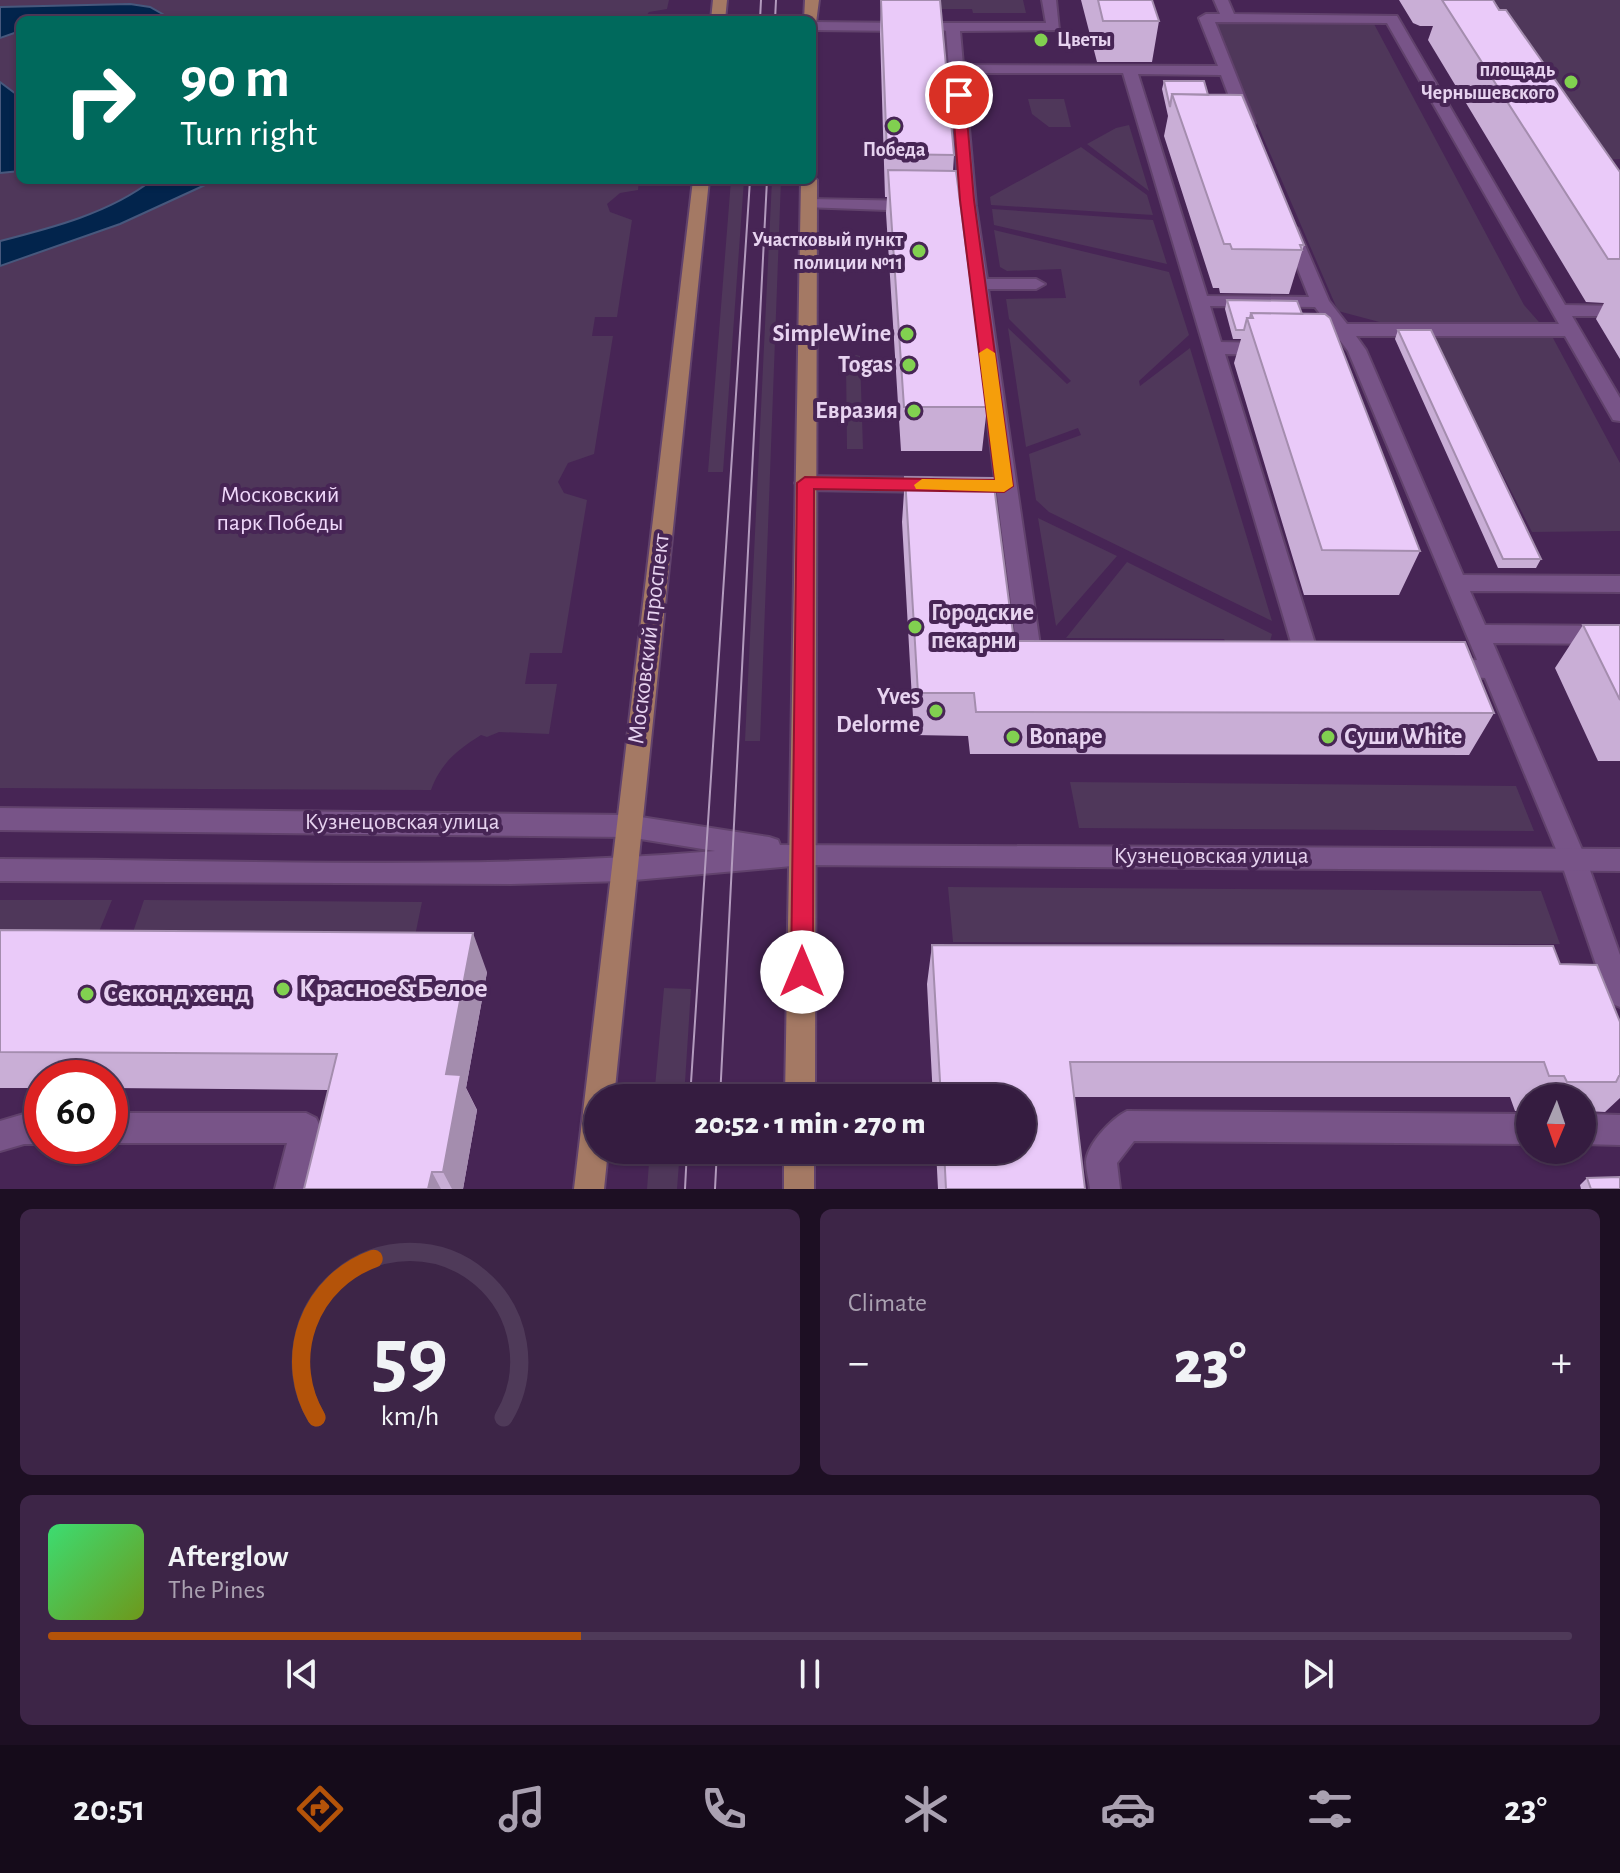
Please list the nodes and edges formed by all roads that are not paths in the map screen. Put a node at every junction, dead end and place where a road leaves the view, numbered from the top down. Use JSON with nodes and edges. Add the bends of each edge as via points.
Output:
{"nodes":[{"id":1,"x":1049,"y":0,"type":"edge"},
{"id":2,"x":1221,"y":0,"type":"edge"},
{"id":3,"x":1229,"y":18,"type":"junction"},
{"id":4,"x":816,"y":23,"type":"edge"},
{"id":5,"x":953,"y":27,"type":"junction"},
{"id":6,"x":957,"y":69,"type":"junction"},
{"id":7,"x":1129,"y":69,"type":"junction"},
{"id":8,"x":1226,"y":71,"type":"junction"},
{"id":9,"x":1246,"y":133,"type":"edge"},
{"id":10,"x":701,"y":184,"type":"edge"},
{"id":11,"x":809,"y":184,"type":"edge"},
{"id":12,"x":809,"y":204,"type":"junction"},
{"id":13,"x":952,"y":206,"type":"junction"},
{"id":14,"x":1285,"y":217,"type":"edge"},
{"id":15,"x":978,"y":284,"type":"junction"},
{"id":16,"x":1036,"y":284,"type":"dead end"},
{"id":17,"x":1197,"y":301,"type":"junction"},
{"id":18,"x":1320,"y":302,"type":"junction"},
{"id":19,"x":1562,"y":310,"type":"junction"},
{"id":20,"x":1620,"y":311,"type":"edge"},
{"id":21,"x":1571,"y":330,"type":"junction"},
{"id":22,"x":1333,"y":340,"type":"junction"},
{"id":23,"x":1212,"y":348,"type":"junction"},
{"id":24,"x":1284,"y":349,"type":"edge"},
{"id":25,"x":1620,"y":415,"type":"edge"},
{"id":26,"x":805,"y":483,"type":"junction"},
{"id":27,"x":959,"y":485,"type":"edge"},
{"id":28,"x":1456,"y":583,"type":"junction"},
{"id":29,"x":1620,"y":584,"type":"edge"},
{"id":30,"x":1477,"y":634,"type":"junction"},
{"id":31,"x":1620,"y":635,"type":"edge"},
{"id":32,"x":1063,"y":666,"type":"edge"},
{"id":33,"x":1280,"y":666,"type":"edge"},
{"id":34,"x":1431,"y":668,"type":"edge"},
{"id":35,"x":1492,"y":669,"type":"junction"},
{"id":36,"x":0,"y":819,"type":"edge"},
{"id":37,"x":628,"y":826,"type":"junction"},
{"id":38,"x":803,"y":854,"type":"junction"},
{"id":39,"x":1573,"y":859,"type":"junction"},
{"id":40,"x":1620,"y":860,"type":"edge"},
{"id":41,"x":0,"y":870,"type":"edge"},
{"id":42,"x":623,"y":870,"type":"junction"},
{"id":43,"x":1620,"y":994,"type":"edge"},
{"id":44,"x":600,"y":1084,"type":"edge"},
{"id":45,"x":800,"y":1084,"type":"edge"},
{"id":46,"x":128,"y":1128,"type":"edge"},
{"id":47,"x":24,"y":1129,"type":"edge"},
{"id":48,"x":1516,"y":1129,"type":"edge"},
{"id":49,"x":1596,"y":1129,"type":"edge"},
{"id":50,"x":1620,"y":1130,"type":"edge"},
{"id":51,"x":0,"y":1136,"type":"edge"},
{"id":52,"x":592,"y":1164,"type":"edge"},
{"id":53,"x":799,"y":1164,"type":"edge"},
{"id":54,"x":290,"y":1189,"type":"edge"},
{"id":55,"x":589,"y":1189,"type":"edge"},
{"id":56,"x":799,"y":1189,"type":"edge"},
{"id":57,"x":1105,"y":1189,"type":"edge"}],
"edges":[{"from":1,"to":5,"type":"street","via":[[1054,27]]},
{"from":2,"to":3,"type":"street"},
{"from":3,"to":8,"type":"street","via":[[1206,18]]},
{"from":3,"to":19,"type":"street","via":[[1392,19],[1409,33]]},
{"from":4,"to":5,"type":"street"},
{"from":5,"to":6,"type":"street"},
{"from":6,"to":7,"type":"street"},
{"from":6,"to":13,"type":"street"},
{"from":7,"to":8,"type":"street"},
{"from":7,"to":17,"type":"street","via":[[1153,128]]},
{"from":8,"to":9,"type":"street"},
{"from":10,"to":37,"type":"main road","name":"Московский проспект"},
{"from":11,"to":12,"type":"main road"},
{"from":12,"to":13,"type":"street"},
{"from":12,"to":26,"type":"main road"},
{"from":13,"to":15,"type":"street"},
{"from":14,"to":18,"type":"street"},
{"from":15,"to":16,"type":"street"},
{"from":15,"to":32,"type":"street","via":[[997,486],[1031,666]]},
{"from":17,"to":18,"type":"street"},
{"from":17,"to":23,"type":"street"},
{"from":18,"to":22,"type":"street"},
{"from":19,"to":20,"type":"street"},
{"from":19,"to":21,"type":"street"},
{"from":21,"to":22,"type":"street"},
{"from":21,"to":25,"type":"street"},
{"from":22,"to":28,"type":"street","via":[[1357,350]]},
{"from":23,"to":24,"type":"street"},
{"from":23,"to":33,"type":"street","via":[[1317,666]]},
{"from":26,"to":27,"type":"street"},
{"from":26,"to":38,"type":"main road"},
{"from":28,"to":29,"type":"street"},
{"from":28,"to":30,"type":"street"},
{"from":30,"to":31,"type":"street"},
{"from":30,"to":35,"type":"street"},
{"from":34,"to":35,"type":"street"},
{"from":35,"to":39,"type":"street"},
{"from":36,"to":37,"type":"street","name":"Кузнецовская улица"},
{"from":37,"to":38,"type":"street","name":"Кузнецовская улица"},
{"from":37,"to":42,"type":"main road","name":"Московский проспект"},
{"from":38,"to":39,"type":"street","name":"Кузнецовская улица"},
{"from":38,"to":42,"type":"street","name":"Кузнецовская улица"},
{"from":38,"to":45,"type":"main road"},
{"from":39,"to":40,"type":"street","name":"Кузнецовская улица"},
{"from":39,"to":43,"type":"street"},
{"from":41,"to":42,"type":"street","name":"Кузнецовская улица"},
{"from":42,"to":44,"type":"main road","name":"Московский проспект"},
{"from":46,"to":54,"type":"street","via":[[306,1128]]},
{"from":47,"to":51,"type":"street"},
{"from":48,"to":57,"type":"street","via":[[1127,1126],[1101,1159]]},
{"from":49,"to":50,"type":"street"},
{"from":52,"to":55,"type":"main road","name":"Московский проспект"},
{"from":53,"to":56,"type":"main road"}]}
